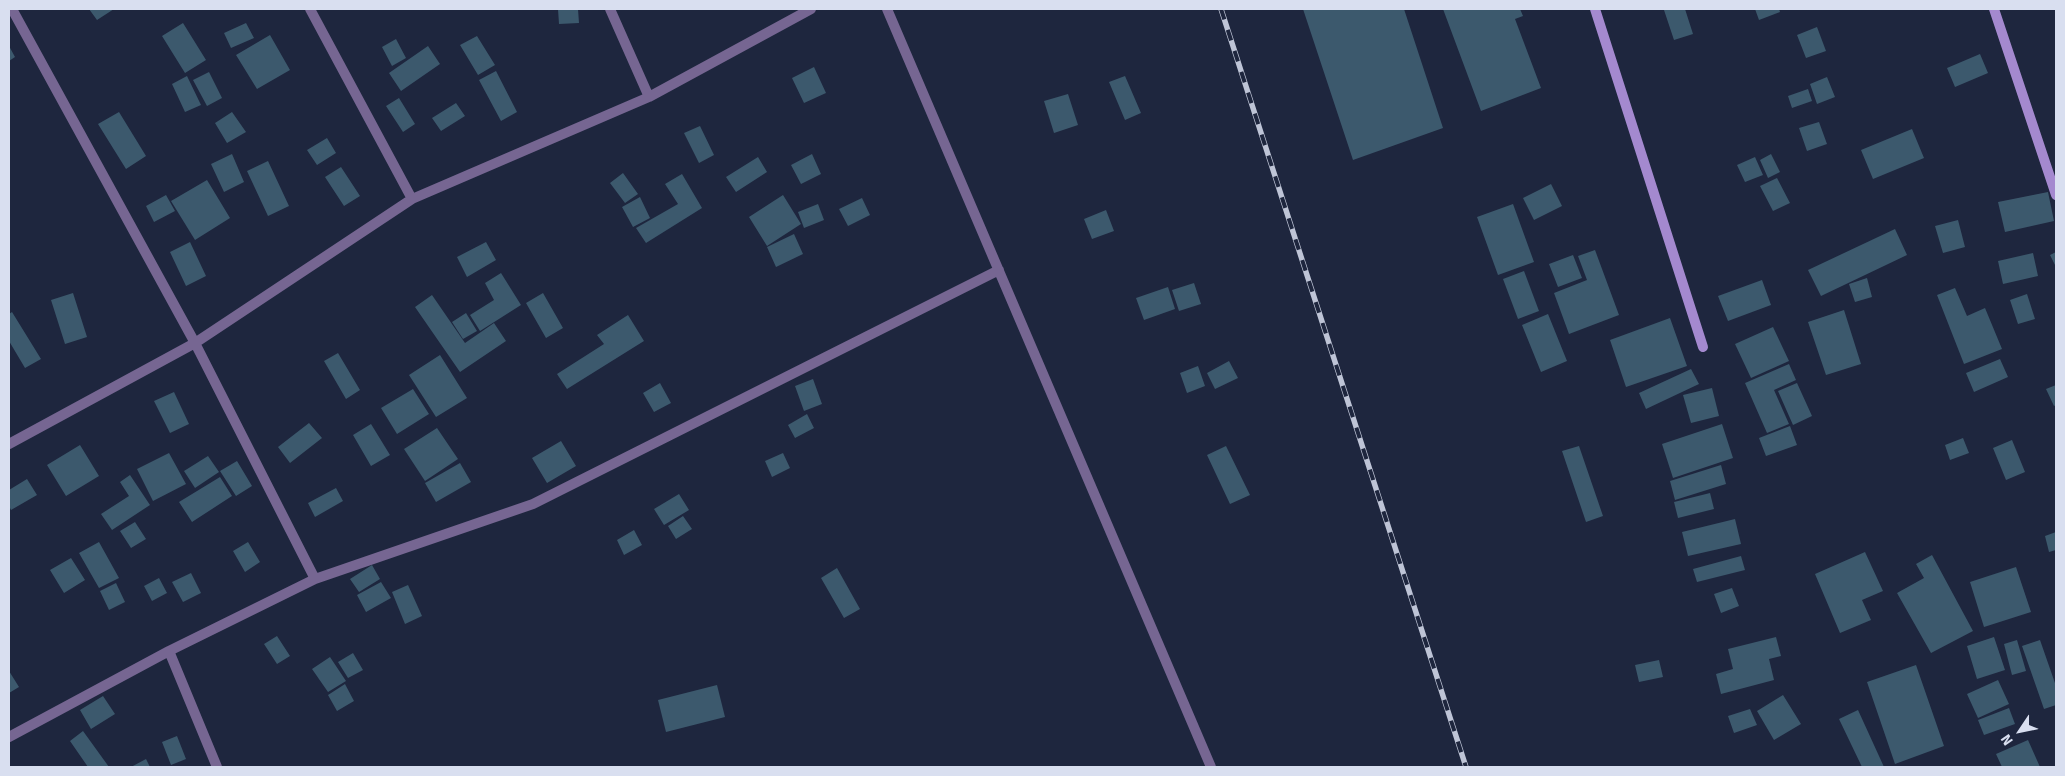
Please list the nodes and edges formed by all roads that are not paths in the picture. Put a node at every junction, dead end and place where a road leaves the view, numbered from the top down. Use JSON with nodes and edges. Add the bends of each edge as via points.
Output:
{"nodes":[{"id":1,"x":12,"y":9,"type":"edge"},
{"id":2,"x":310,"y":9,"type":"edge"},
{"id":3,"x":610,"y":9,"type":"edge"},
{"id":4,"x":811,"y":9,"type":"edge"},
{"id":5,"x":887,"y":9,"type":"edge"},
{"id":6,"x":1596,"y":9,"type":"edge"},
{"id":7,"x":1994,"y":9,"type":"edge"},
{"id":8,"x":649,"y":97,"type":"junction"},
{"id":9,"x":2056,"y":196,"type":"edge"},
{"id":10,"x":412,"y":199,"type":"junction"},
{"id":11,"x":999,"y":270,"type":"junction"},
{"id":12,"x":195,"y":343,"type":"junction"},
{"id":13,"x":1703,"y":347,"type":"dead end"},
{"id":14,"x":9,"y":444,"type":"edge"},
{"id":15,"x":315,"y":579,"type":"junction"},
{"id":16,"x":169,"y":651,"type":"junction"},
{"id":17,"x":9,"y":737,"type":"edge"},
{"id":18,"x":217,"y":767,"type":"edge"},
{"id":19,"x":1211,"y":767,"type":"edge"}],
"edges":[{"from":1,"to":12,"type":"street"},
{"from":2,"to":10,"type":"street"},
{"from":3,"to":8,"type":"street"},
{"from":4,"to":8,"type":"street"},
{"from":5,"to":11,"type":"street"},
{"from":6,"to":13,"type":"street"},
{"from":7,"to":9,"type":"street"},
{"from":8,"to":10,"type":"street"},
{"from":10,"to":12,"type":"street"},
{"from":11,"to":15,"type":"street","via":[[533,504]]},
{"from":11,"to":19,"type":"street"},
{"from":12,"to":14,"type":"street"},
{"from":12,"to":15,"type":"street"},
{"from":15,"to":16,"type":"street"},
{"from":16,"to":17,"type":"street"},
{"from":16,"to":18,"type":"street"}]}
